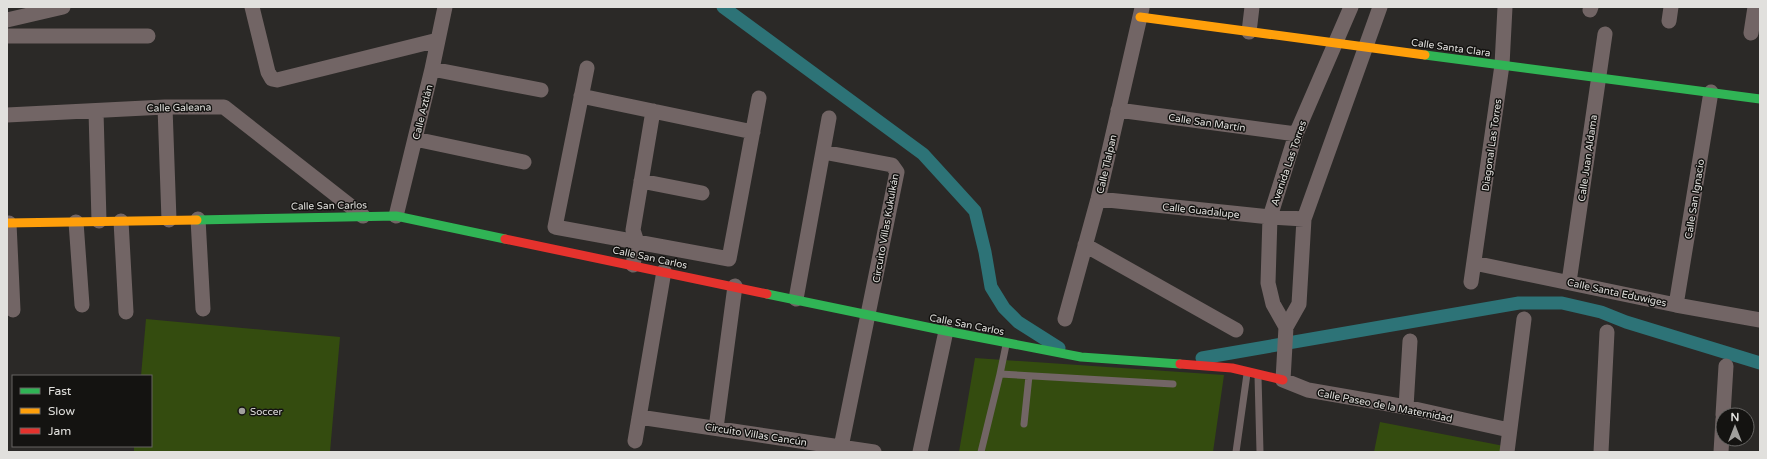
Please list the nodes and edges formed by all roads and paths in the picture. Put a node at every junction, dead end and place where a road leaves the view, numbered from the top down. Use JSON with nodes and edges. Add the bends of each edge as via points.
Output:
{"nodes":[{"id":1,"x":63,"y":7,"type":"edge"},
{"id":2,"x":254,"y":7,"type":"edge"},
{"id":3,"x":445,"y":7,"type":"edge"},
{"id":4,"x":1252,"y":7,"type":"edge"},
{"id":5,"x":1351,"y":7,"type":"edge"},
{"id":6,"x":1380,"y":7,"type":"edge"},
{"id":7,"x":1505,"y":7,"type":"edge"},
{"id":8,"x":1755,"y":7,"type":"edge"},
{"id":9,"x":1141,"y":12,"type":"edge"},
{"id":10,"x":7,"y":20,"type":"edge"},
{"id":11,"x":1249,"y":32,"type":"junction"},
{"id":12,"x":1751,"y":33,"type":"dead end"},
{"id":13,"x":1605,"y":34,"type":"dead end"},
{"id":14,"x":7,"y":36,"type":"edge"},
{"id":15,"x":148,"y":36,"type":"dead end"},
{"id":16,"x":438,"y":40,"type":"junction"},
{"id":17,"x":1337,"y":43,"type":"junction"},
{"id":18,"x":1365,"y":47,"type":"junction"},
{"id":19,"x":1502,"y":65,"type":"junction"},
{"id":20,"x":587,"y":68,"type":"dead end"},
{"id":21,"x":432,"y":69,"type":"junction"},
{"id":22,"x":1598,"y":78,"type":"junction"},
{"id":23,"x":541,"y":90,"type":"dead end"},
{"id":24,"x":1711,"y":92,"type":"junction"},
{"id":25,"x":581,"y":96,"type":"junction"},
{"id":26,"x":759,"y":98,"type":"dead end"},
{"id":27,"x":1760,"y":99,"type":"edge"},
{"id":28,"x":165,"y":107,"type":"junction"},
{"id":29,"x":1118,"y":110,"type":"junction"},
{"id":30,"x":96,"y":111,"type":"junction"},
{"id":31,"x":653,"y":111,"type":"junction"},
{"id":32,"x":7,"y":114,"type":"edge"},
{"id":33,"x":829,"y":118,"type":"dead end"},
{"id":34,"x":753,"y":132,"type":"junction"},
{"id":35,"x":1296,"y":134,"type":"junction"},
{"id":36,"x":415,"y":139,"type":"junction"},
{"id":37,"x":823,"y":152,"type":"junction"},
{"id":38,"x":524,"y":162,"type":"dead end"},
{"id":39,"x":641,"y":181,"type":"junction"},
{"id":40,"x":702,"y":193,"type":"dead end"},
{"id":41,"x":1098,"y":199,"type":"junction"},
{"id":42,"x":363,"y":216,"type":"junction"},
{"id":43,"x":396,"y":216,"type":"junction"},
{"id":44,"x":1270,"y":217,"type":"junction"},
{"id":45,"x":198,"y":219,"type":"junction"},
{"id":46,"x":1304,"y":219,"type":"junction"},
{"id":47,"x":169,"y":220,"type":"junction"},
{"id":48,"x":99,"y":221,"type":"junction"},
{"id":49,"x":122,"y":221,"type":"junction"},
{"id":50,"x":76,"y":222,"type":"junction"},
{"id":51,"x":8,"y":223,"type":"edge"},
{"id":52,"x":631,"y":237,"type":"junction"},
{"id":53,"x":1085,"y":245,"type":"junction"},
{"id":54,"x":618,"y":262,"type":"junction"},
{"id":55,"x":1474,"y":263,"type":"junction"},
{"id":56,"x":634,"y":265,"type":"junction"},
{"id":57,"x":662,"y":278,"type":"junction"},
{"id":58,"x":1471,"y":282,"type":"dead end"},
{"id":59,"x":1569,"y":282,"type":"junction"},
{"id":60,"x":733,"y":293,"type":"junction"},
{"id":61,"x":796,"y":299,"type":"junction"},
{"id":62,"x":1273,"y":304,"type":"junction"},
{"id":63,"x":1300,"y":304,"type":"junction"},
{"id":64,"x":82,"y":305,"type":"dead end"},
{"id":65,"x":1676,"y":305,"type":"junction"},
{"id":66,"x":203,"y":309,"type":"dead end"},
{"id":67,"x":12,"y":310,"type":"dead end"},
{"id":68,"x":126,"y":312,"type":"dead end"},
{"id":69,"x":869,"y":314,"type":"junction"},
{"id":70,"x":1065,"y":319,"type":"dead end"},
{"id":71,"x":1524,"y":319,"type":"dead end"},
{"id":72,"x":1760,"y":320,"type":"edge"},
{"id":73,"x":1236,"y":330,"type":"dead end"},
{"id":74,"x":946,"y":331,"type":"junction"},
{"id":75,"x":1608,"y":332,"type":"dead end"},
{"id":76,"x":1286,"y":333,"type":"junction"},
{"id":77,"x":1410,"y":342,"type":"dead end"},
{"id":78,"x":1007,"y":343,"type":"junction"},
{"id":79,"x":1726,"y":366,"type":"dead end"},
{"id":80,"x":1248,"y":372,"type":"junction"},
{"id":81,"x":1000,"y":374,"type":"junction"},
{"id":82,"x":1258,"y":374,"type":"junction"},
{"id":83,"x":1029,"y":376,"type":"junction"},
{"id":84,"x":1283,"y":380,"type":"junction"},
{"id":85,"x":1174,"y":384,"type":"dead end"},
{"id":86,"x":1406,"y":407,"type":"junction"},
{"id":87,"x":1723,"y":407,"type":"edge"},
{"id":88,"x":639,"y":417,"type":"junction"},
{"id":89,"x":1024,"y":424,"type":"dead end"},
{"id":90,"x":716,"y":428,"type":"junction"},
{"id":91,"x":1509,"y":430,"type":"junction"},
{"id":92,"x":635,"y":441,"type":"dead end"},
{"id":93,"x":841,"y":447,"type":"junction"},
{"id":94,"x":874,"y":452,"type":"edge"},
{"id":95,"x":920,"y":452,"type":"edge"},
{"id":96,"x":981,"y":452,"type":"edge"},
{"id":97,"x":1236,"y":452,"type":"edge"},
{"id":98,"x":1260,"y":452,"type":"edge"},
{"id":99,"x":1507,"y":452,"type":"edge"},
{"id":100,"x":1601,"y":452,"type":"edge"}],
"edges":[{"from":1,"to":10,"type":"street"},
{"from":2,"to":16,"type":"street","via":[[268,72],[272,79],[281,80]]},
{"from":3,"to":16,"type":"street","name":"Calle Aztlán"},
{"from":4,"to":11,"type":"street"},
{"from":5,"to":17,"type":"street","name":"Avenida Las Torres"},
{"from":6,"to":18,"type":"street"},
{"from":7,"to":19,"type":"street","name":"Diagonal Las Torres"},
{"from":8,"to":12,"type":"street"},
{"from":9,"to":11,"type":"street","name":"Calle Santa Clara"},
{"from":9,"to":29,"type":"street","name":"Calle Tlalpan"},
{"from":11,"to":17,"type":"street","name":"Calle Santa Clara"},
{"from":13,"to":22,"type":"street","name":"Calle Juan Aldama"},
{"from":14,"to":15,"type":"street"},
{"from":16,"to":21,"type":"street","name":"Calle Aztlán"},
{"from":17,"to":18,"type":"street","name":"Calle Santa Clara"},
{"from":17,"to":35,"type":"street","name":"Avenida Las Torres"},
{"from":18,"to":19,"type":"street","name":"Calle Santa Clara"},
{"from":18,"to":46,"type":"street"},
{"from":19,"to":22,"type":"street","name":"Calle Santa Clara"},
{"from":19,"to":55,"type":"street","name":"Diagonal Las Torres"},
{"from":20,"to":25,"type":"street"},
{"from":21,"to":23,"type":"street"},
{"from":21,"to":36,"type":"street","name":"Calle Aztlán"},
{"from":22,"to":24,"type":"street","name":"Calle Santa Clara"},
{"from":22,"to":59,"type":"street","name":"Calle Juan Aldama"},
{"from":24,"to":27,"type":"street","name":"Calle Santa Clara"},
{"from":24,"to":65,"type":"street","name":"Calle San Ignacio"},
{"from":25,"to":31,"type":"street"},
{"from":25,"to":52,"type":"street","via":[[555,227]]},
{"from":26,"to":34,"type":"street"},
{"from":28,"to":30,"type":"street","name":"Calle Galeana"},
{"from":28,"to":42,"type":"street","name":"Calle Galeana","via":[[224,107]]},
{"from":28,"to":47,"type":"street"},
{"from":29,"to":35,"type":"street","name":"Calle San Martín"},
{"from":29,"to":41,"type":"street","name":"Calle Tlalpan"},
{"from":30,"to":32,"type":"street","name":"Calle Galeana"},
{"from":30,"to":48,"type":"street"},
{"from":31,"to":34,"type":"street"},
{"from":31,"to":39,"type":"street"},
{"from":33,"to":37,"type":"street"},
{"from":34,"to":52,"type":"street","via":[[729,259]]},
{"from":35,"to":44,"type":"street","name":"Avenida Las Torres"},
{"from":36,"to":38,"type":"street"},
{"from":36,"to":43,"type":"street","name":"Calle Aztlán"},
{"from":37,"to":61,"type":"street"},
{"from":37,"to":69,"type":"street","name":"Circuito Villas Kukulkán","via":[[892,165],[896,169]]},
{"from":39,"to":40,"type":"street"},
{"from":39,"to":52,"type":"street"},
{"from":41,"to":44,"type":"street","name":"Calle Guadalupe"},
{"from":41,"to":53,"type":"street","name":"Calle Tlalpan"},
{"from":42,"to":43,"type":"street","name":"Calle San Carlos"},
{"from":42,"to":45,"type":"street","name":"Calle San Carlos"},
{"from":43,"to":54,"type":"street","name":"Calle San Carlos"},
{"from":44,"to":46,"type":"street","name":"Calle Guadalupe"},
{"from":44,"to":62,"type":"street","name":"Avenida Las Torres","via":[[1268,283]]},
{"from":45,"to":47,"type":"street","name":"Calle San Carlos"},
{"from":45,"to":66,"type":"street"},
{"from":46,"to":63,"type":"street"},
{"from":47,"to":49,"type":"street","name":"Calle San Carlos"},
{"from":48,"to":49,"type":"street","name":"Calle San Carlos"},
{"from":48,"to":50,"type":"street","name":"Calle San Carlos"},
{"from":49,"to":68,"type":"street"},
{"from":50,"to":51,"type":"street","name":"Calle San Carlos"},
{"from":50,"to":64,"type":"street"},
{"from":51,"to":67,"type":"street"},
{"from":52,"to":54,"type":"street"},
{"from":52,"to":56,"type":"street"},
{"from":53,"to":70,"type":"street","name":"Calle Tlalpan"},
{"from":53,"to":73,"type":"street"},
{"from":54,"to":56,"type":"street","name":"Calle San Carlos"},
{"from":55,"to":58,"type":"street","name":"Diagonal Las Torres"},
{"from":55,"to":59,"type":"street","name":"Calle Santa Eduwiges"},
{"from":56,"to":57,"type":"street","name":"Calle San Carlos"},
{"from":57,"to":60,"type":"street","name":"Calle San Carlos"},
{"from":57,"to":88,"type":"street"},
{"from":59,"to":65,"type":"street","name":"Calle Santa Eduwiges"},
{"from":60,"to":61,"type":"street","name":"Calle San Carlos"},
{"from":60,"to":90,"type":"street"},
{"from":61,"to":69,"type":"street","name":"Calle San Carlos"},
{"from":62,"to":63,"type":"street"},
{"from":62,"to":76,"type":"street","name":"Avenida Las Torres"},
{"from":63,"to":76,"type":"street"},
{"from":65,"to":72,"type":"street","name":"Calle Santa Eduwiges"},
{"from":69,"to":74,"type":"street","name":"Calle San Carlos"},
{"from":69,"to":93,"type":"street"},
{"from":71,"to":91,"type":"street"},
{"from":74,"to":78,"type":"street","name":"Calle San Carlos"},
{"from":74,"to":95,"type":"street"},
{"from":75,"to":100,"type":"street"},
{"from":76,"to":84,"type":"street"},
{"from":77,"to":86,"type":"street"},
{"from":78,"to":80,"type":"street","name":"Calle San Carlos","via":[[1081,357],[1211,366]]},
{"from":78,"to":81,"type":"lane"},
{"from":79,"to":87,"type":"street"},
{"from":80,"to":82,"type":"street","name":"Calle San Carlos"},
{"from":80,"to":97,"type":"lane"},
{"from":81,"to":83,"type":"lane"},
{"from":81,"to":96,"type":"lane"},
{"from":82,"to":84,"type":"street","name":"Calle San Carlos"},
{"from":82,"to":98,"type":"lane"},
{"from":83,"to":85,"type":"lane"},
{"from":83,"to":89,"type":"lane"},
{"from":84,"to":86,"type":"street","name":"Calle Paseo de la Maternidad","via":[[1308,390]]},
{"from":86,"to":91,"type":"street","name":"Calle Paseo de la Maternidad"},
{"from":88,"to":90,"type":"street","name":"Circuito Villas Cancún"},
{"from":88,"to":92,"type":"street"},
{"from":90,"to":93,"type":"street","name":"Circuito Villas Cancún"},
{"from":91,"to":99,"type":"street"},
{"from":93,"to":94,"type":"street","name":"Circuito Villas Cancún"}]}
